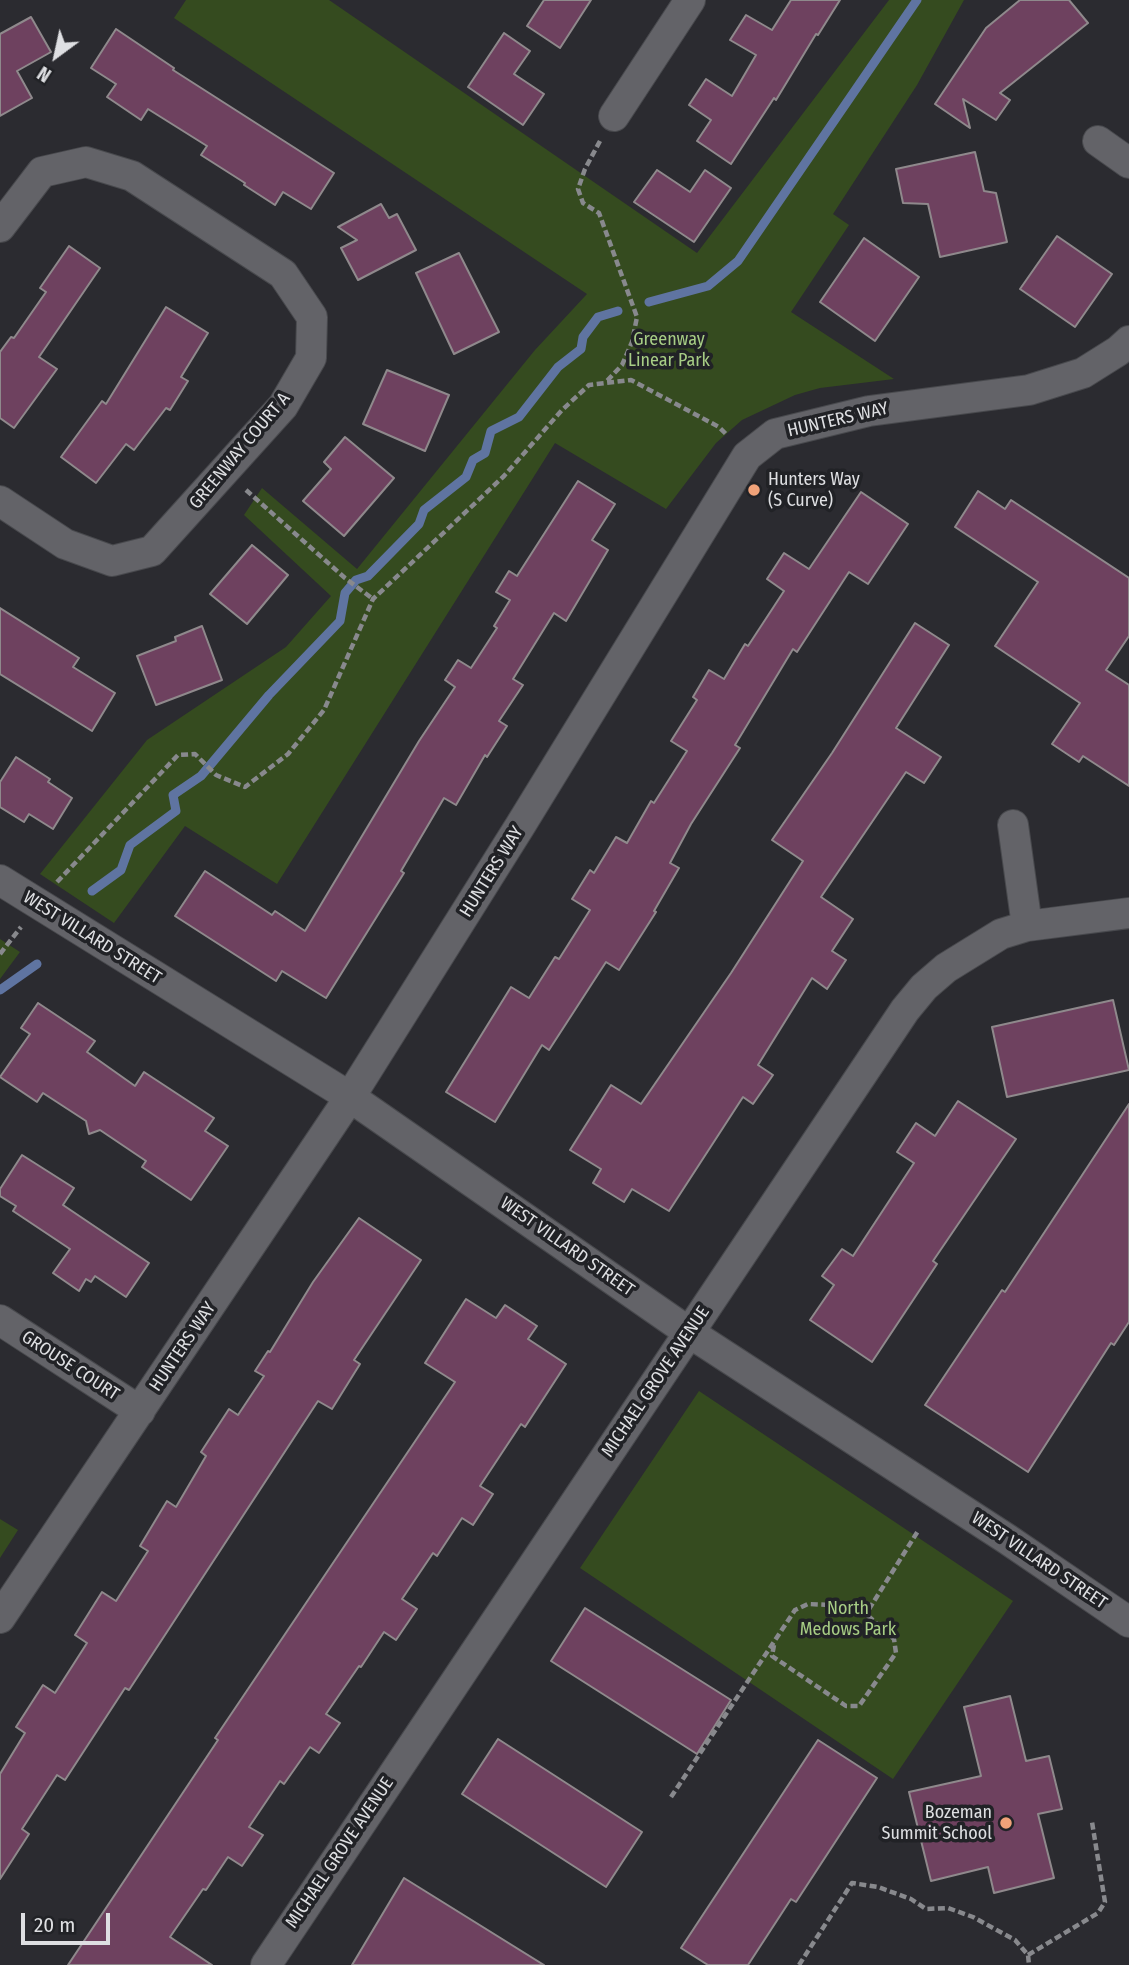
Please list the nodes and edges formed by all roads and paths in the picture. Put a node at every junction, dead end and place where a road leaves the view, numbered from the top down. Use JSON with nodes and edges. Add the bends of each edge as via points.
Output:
{"nodes":[{"id":1,"x":690,"y":0,"type":"edge"},
{"id":2,"x":614,"y":116,"type":"joint"},
{"id":3,"x":1098,"y":141,"type":"dead end"},
{"id":4,"x":1129,"y":163,"type":"edge"},
{"id":5,"x":0,"y":227,"type":"edge"},
{"id":6,"x":1129,"y":341,"type":"edge"},
{"id":7,"x":606,"y":383,"type":"junction"},
{"id":8,"x":747,"y":456,"type":"junction"},
{"id":9,"x":223,"y":470,"type":"junction"},
{"id":10,"x":0,"y":501,"type":"edge"},
{"id":11,"x":373,"y":599,"type":"junction"},
{"id":12,"x":1013,"y":825,"type":"dead end"},
{"id":13,"x":0,"y":880,"type":"edge"},
{"id":14,"x":36,"y":904,"type":"junction"},
{"id":15,"x":1129,"y":912,"type":"edge"},
{"id":16,"x":1027,"y":926,"type":"junction"},
{"id":17,"x":0,"y":954,"type":"edge"},
{"id":18,"x":350,"y":1097,"type":"junction"},
{"id":19,"x":0,"y":1321,"type":"edge"},
{"id":20,"x":690,"y":1333,"type":"junction"},
{"id":21,"x":140,"y":1410,"type":"junction"},
{"id":22,"x":918,"y":1531,"type":"dead end"},
{"id":23,"x":866,"y":1614,"type":"junction"},
{"id":24,"x":0,"y":1618,"type":"edge"},
{"id":25,"x":1129,"y":1622,"type":"edge"},
{"id":26,"x":775,"y":1641,"type":"junction"},
{"id":27,"x":671,"y":1797,"type":"dead end"},
{"id":28,"x":1092,"y":1822,"type":"dead end"},
{"id":29,"x":1028,"y":1955,"type":"junction"},
{"id":30,"x":266,"y":1965,"type":"edge"},
{"id":31,"x":799,"y":1965,"type":"edge"},
{"id":32,"x":1029,"y":1965,"type":"edge"}],
"edges":[{"from":1,"to":2,"type":"street"},
{"from":2,"to":7,"type":"path","via":[[578,189],[583,203],[599,213],[637,317],[622,365]]},
{"from":3,"to":4,"type":"street"},
{"from":5,"to":9,"type":"street","name":"GREENWAY COURT A","via":[[42,172],[86,162],[132,176],[284,274],[312,317],[311,358],[283,406]]},
{"from":6,"to":8,"type":"street","name":"HUNTERS WAY","via":[[1083,373],[1029,390],[869,411],[775,435]]},
{"from":7,"to":8,"type":"path","via":[[631,380],[719,427]]},
{"from":7,"to":11,"type":"path","via":[[589,385],[580,393],[504,476]]},
{"from":8,"to":18,"type":"street","name":"HUNTERS WAY"},
{"from":9,"to":10,"type":"street","name":"GREENWAY COURT A","via":[[152,551],[112,561],[65,544]]},
{"from":9,"to":11,"type":"path"},
{"from":11,"to":14,"type":"path","via":[[324,710],[288,754],[245,787],[216,775],[195,754],[178,755]]},
{"from":12,"to":16,"type":"street"},
{"from":13,"to":14,"type":"street","name":"WEST VILLARD STREET"},
{"from":14,"to":17,"type":"path"},
{"from":14,"to":18,"type":"street","name":"WEST VILLARD STREET"},
{"from":15,"to":16,"type":"street","name":"MICHAEL GROVE AVENUE"},
{"from":16,"to":20,"type":"street","name":"MICHAEL GROVE AVENUE","via":[[1001,934],[946,968],[905,1010]]},
{"from":18,"to":20,"type":"street","name":"WEST VILLARD STREET"},
{"from":18,"to":21,"type":"street","name":"HUNTERS WAY"},
{"from":19,"to":21,"type":"street","name":"GROUSE COURT"},
{"from":20,"to":25,"type":"street","name":"WEST VILLARD STREET"},
{"from":20,"to":30,"type":"street","name":"MICHAEL GROVE AVENUE"},
{"from":21,"to":24,"type":"street","name":"HUNTERS WAY"},
{"from":22,"to":23,"type":"path"},
{"from":23,"to":26,"type":"path","via":[[853,1606],[808,1604],[795,1610]]},
{"from":23,"to":26,"type":"path","via":[[894,1639],[896,1653],[859,1706],[846,1706],[772,1656]]},
{"from":26,"to":27,"type":"path"},
{"from":28,"to":29,"type":"path","via":[[1105,1902],[1098,1913]]},
{"from":29,"to":31,"type":"path","via":[[1014,1940],[973,1917],[948,1908],[926,1909],[878,1887],[852,1883]]},
{"from":29,"to":32,"type":"path"}]}
